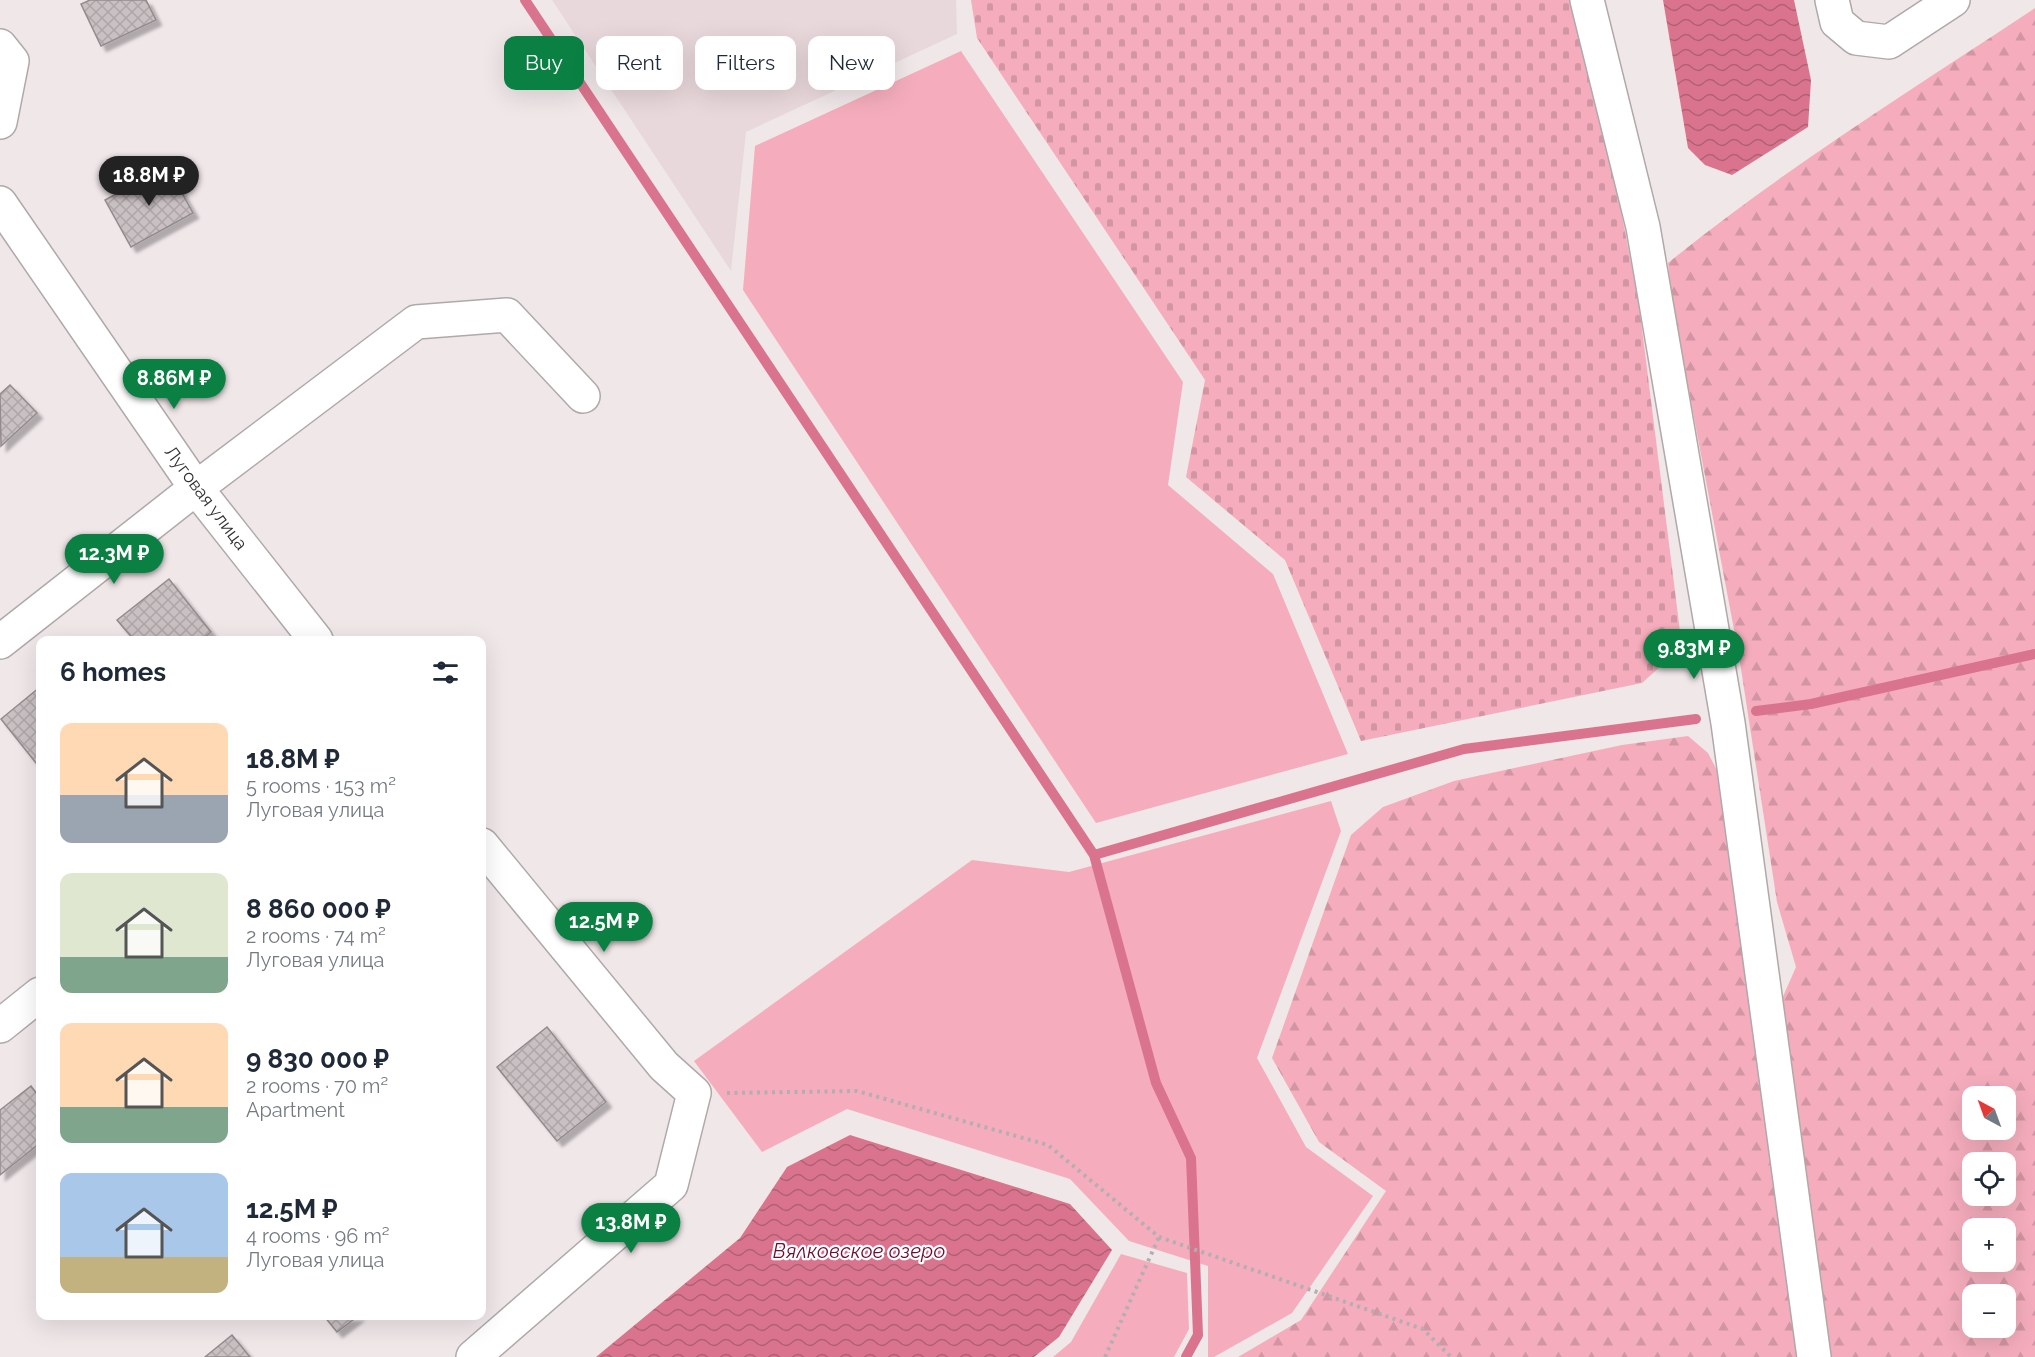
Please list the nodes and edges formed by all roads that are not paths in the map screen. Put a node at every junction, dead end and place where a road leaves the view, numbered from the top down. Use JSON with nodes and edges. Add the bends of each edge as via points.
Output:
{"nodes":[{"id":1,"x":1587,"y":0,"type":"edge"},
{"id":2,"x":1832,"y":0,"type":"edge"},
{"id":3,"x":1953,"y":0,"type":"edge"},
{"id":4,"x":0,"y":46,"type":"edge"},
{"id":5,"x":0,"y":122,"type":"edge"},
{"id":6,"x":0,"y":203,"type":"edge"},
{"id":7,"x":583,"y":396,"type":"dead end"},
{"id":8,"x":196,"y":488,"type":"junction"},
{"id":9,"x":313,"y":636,"type":"edge"},
{"id":10,"x":0,"y":642,"type":"edge"},
{"id":11,"x":486,"y":850,"type":"edge"},
{"id":12,"x":36,"y":997,"type":"edge"},
{"id":13,"x":0,"y":1026,"type":"edge"},
{"id":14,"x":473,"y":1357,"type":"edge"},
{"id":15,"x":1814,"y":1357,"type":"edge"}],
"edges":[{"from":1,"to":15,"type":"street","via":[[1643,227],[1726,711]]},
{"from":2,"to":3,"type":"street","via":[[1837,22],[1856,38],[1889,42]]},
{"from":4,"to":5,"type":"street","via":[[12,61]]},
{"from":6,"to":8,"type":"street","name":"Луговая улица"},
{"from":7,"to":8,"type":"street","via":[[507,315],[416,322]]},
{"from":8,"to":9,"type":"street","name":"Луговая улица"},
{"from":8,"to":10,"type":"street"},
{"from":11,"to":14,"type":"street","via":[[664,1066],[694,1093],[671,1185]]},
{"from":12,"to":13,"type":"street"}]}
